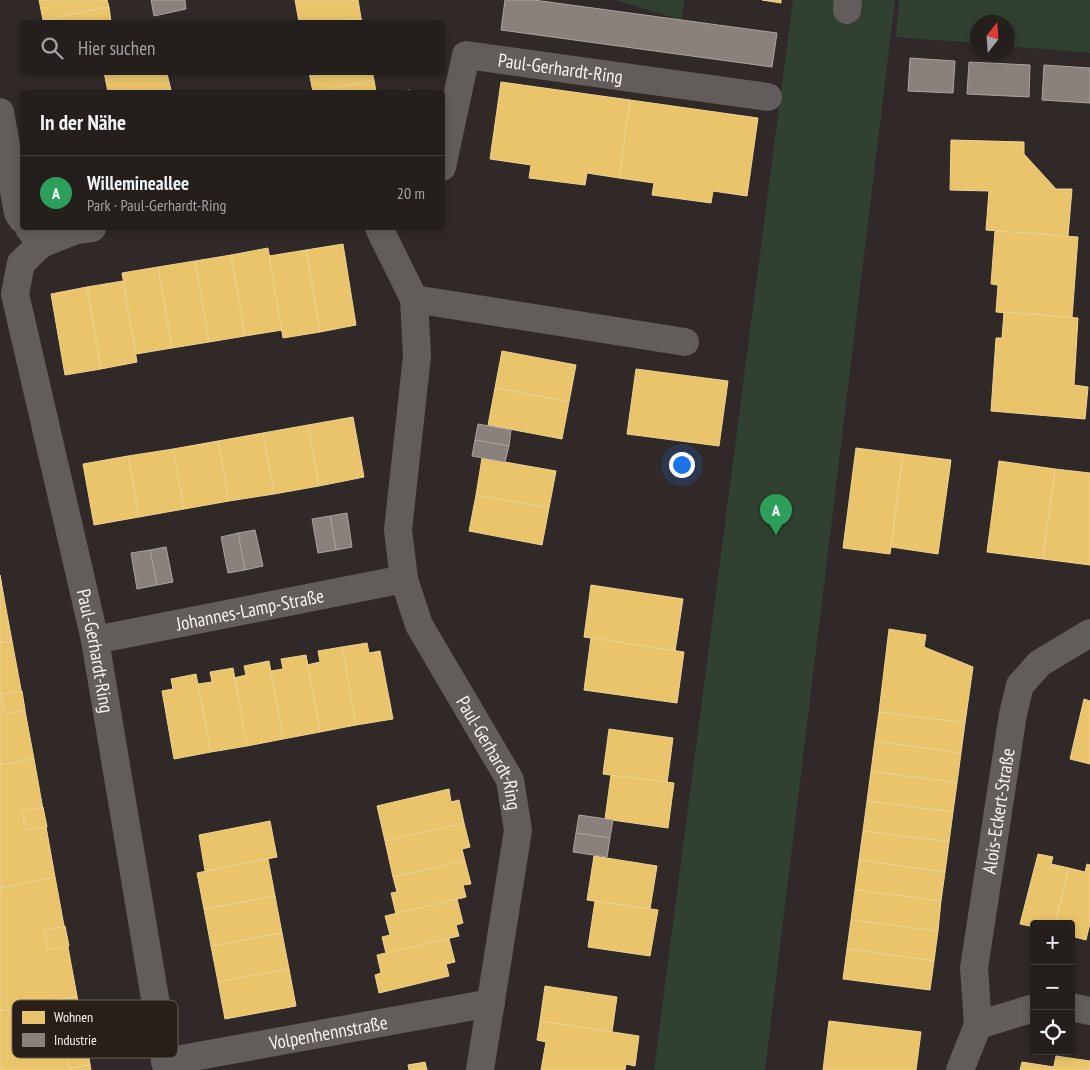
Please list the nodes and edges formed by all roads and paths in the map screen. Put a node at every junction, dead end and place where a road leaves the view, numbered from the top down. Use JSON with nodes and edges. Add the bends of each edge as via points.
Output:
{"nodes":[{"id":1,"x":768,"y":98,"type":"dead end"},
{"id":2,"x":0,"y":112,"type":"edge"},
{"id":3,"x":445,"y":153,"type":"edge"},
{"id":4,"x":20,"y":216,"type":"edge"},
{"id":5,"x":76,"y":230,"type":"edge"},
{"id":6,"x":380,"y":230,"type":"edge"},
{"id":7,"x":35,"y":236,"type":"edge"},
{"id":8,"x":414,"y":299,"type":"junction"},
{"id":9,"x":685,"y":342,"type":"dead end"},
{"id":10,"x":404,"y":579,"type":"junction"},
{"id":11,"x":1090,"y":633,"type":"edge"},
{"id":12,"x":95,"y":640,"type":"junction"},
{"id":13,"x":155,"y":1000,"type":"edge"},
{"id":14,"x":491,"y":1003,"type":"junction"},
{"id":15,"x":1075,"y":1008,"type":"edge"},
{"id":16,"x":1030,"y":1009,"type":"edge"},
{"id":17,"x":1090,"y":1010,"type":"edge"},
{"id":18,"x":978,"y":1025,"type":"junction"},
{"id":19,"x":166,"y":1066,"type":"edge"},
{"id":20,"x":480,"y":1070,"type":"edge"},
{"id":21,"x":960,"y":1070,"type":"edge"}],
"edges":[{"from":1,"to":3,"type":"street","name":"Paul-Gerhardt-Ring","via":[[466,55]]},
{"from":2,"to":4,"type":"street"},
{"from":5,"to":7,"type":"street","name":"Paul-Gerhardt-Ring"},
{"from":6,"to":8,"type":"street","name":"Paul-Gerhardt-Ring"},
{"from":7,"to":12,"type":"street","name":"Paul-Gerhardt-Ring","via":[[21,263],[15,294]]},
{"from":8,"to":9,"type":"street"},
{"from":8,"to":10,"type":"street","name":"Paul-Gerhardt-Ring","via":[[417,356],[398,530]]},
{"from":10,"to":12,"type":"street","name":"Johannes-Lamp-Straße"},
{"from":10,"to":14,"type":"street","name":"Paul-Gerhardt-Ring","via":[[419,625],[510,780],[518,830]]},
{"from":11,"to":18,"type":"street","name":"Alois-Eckert-Straße","via":[[1040,663],[1020,685],[974,968]]},
{"from":12,"to":13,"type":"street","name":"Paul-Gerhardt-Ring"},
{"from":14,"to":19,"type":"street","name":"Volpenhennstraße"},
{"from":14,"to":20,"type":"street","name":"Paul-Gerhardt-Ring"},
{"from":15,"to":17,"type":"street"},
{"from":16,"to":18,"type":"street"},
{"from":18,"to":21,"type":"street"}]}
